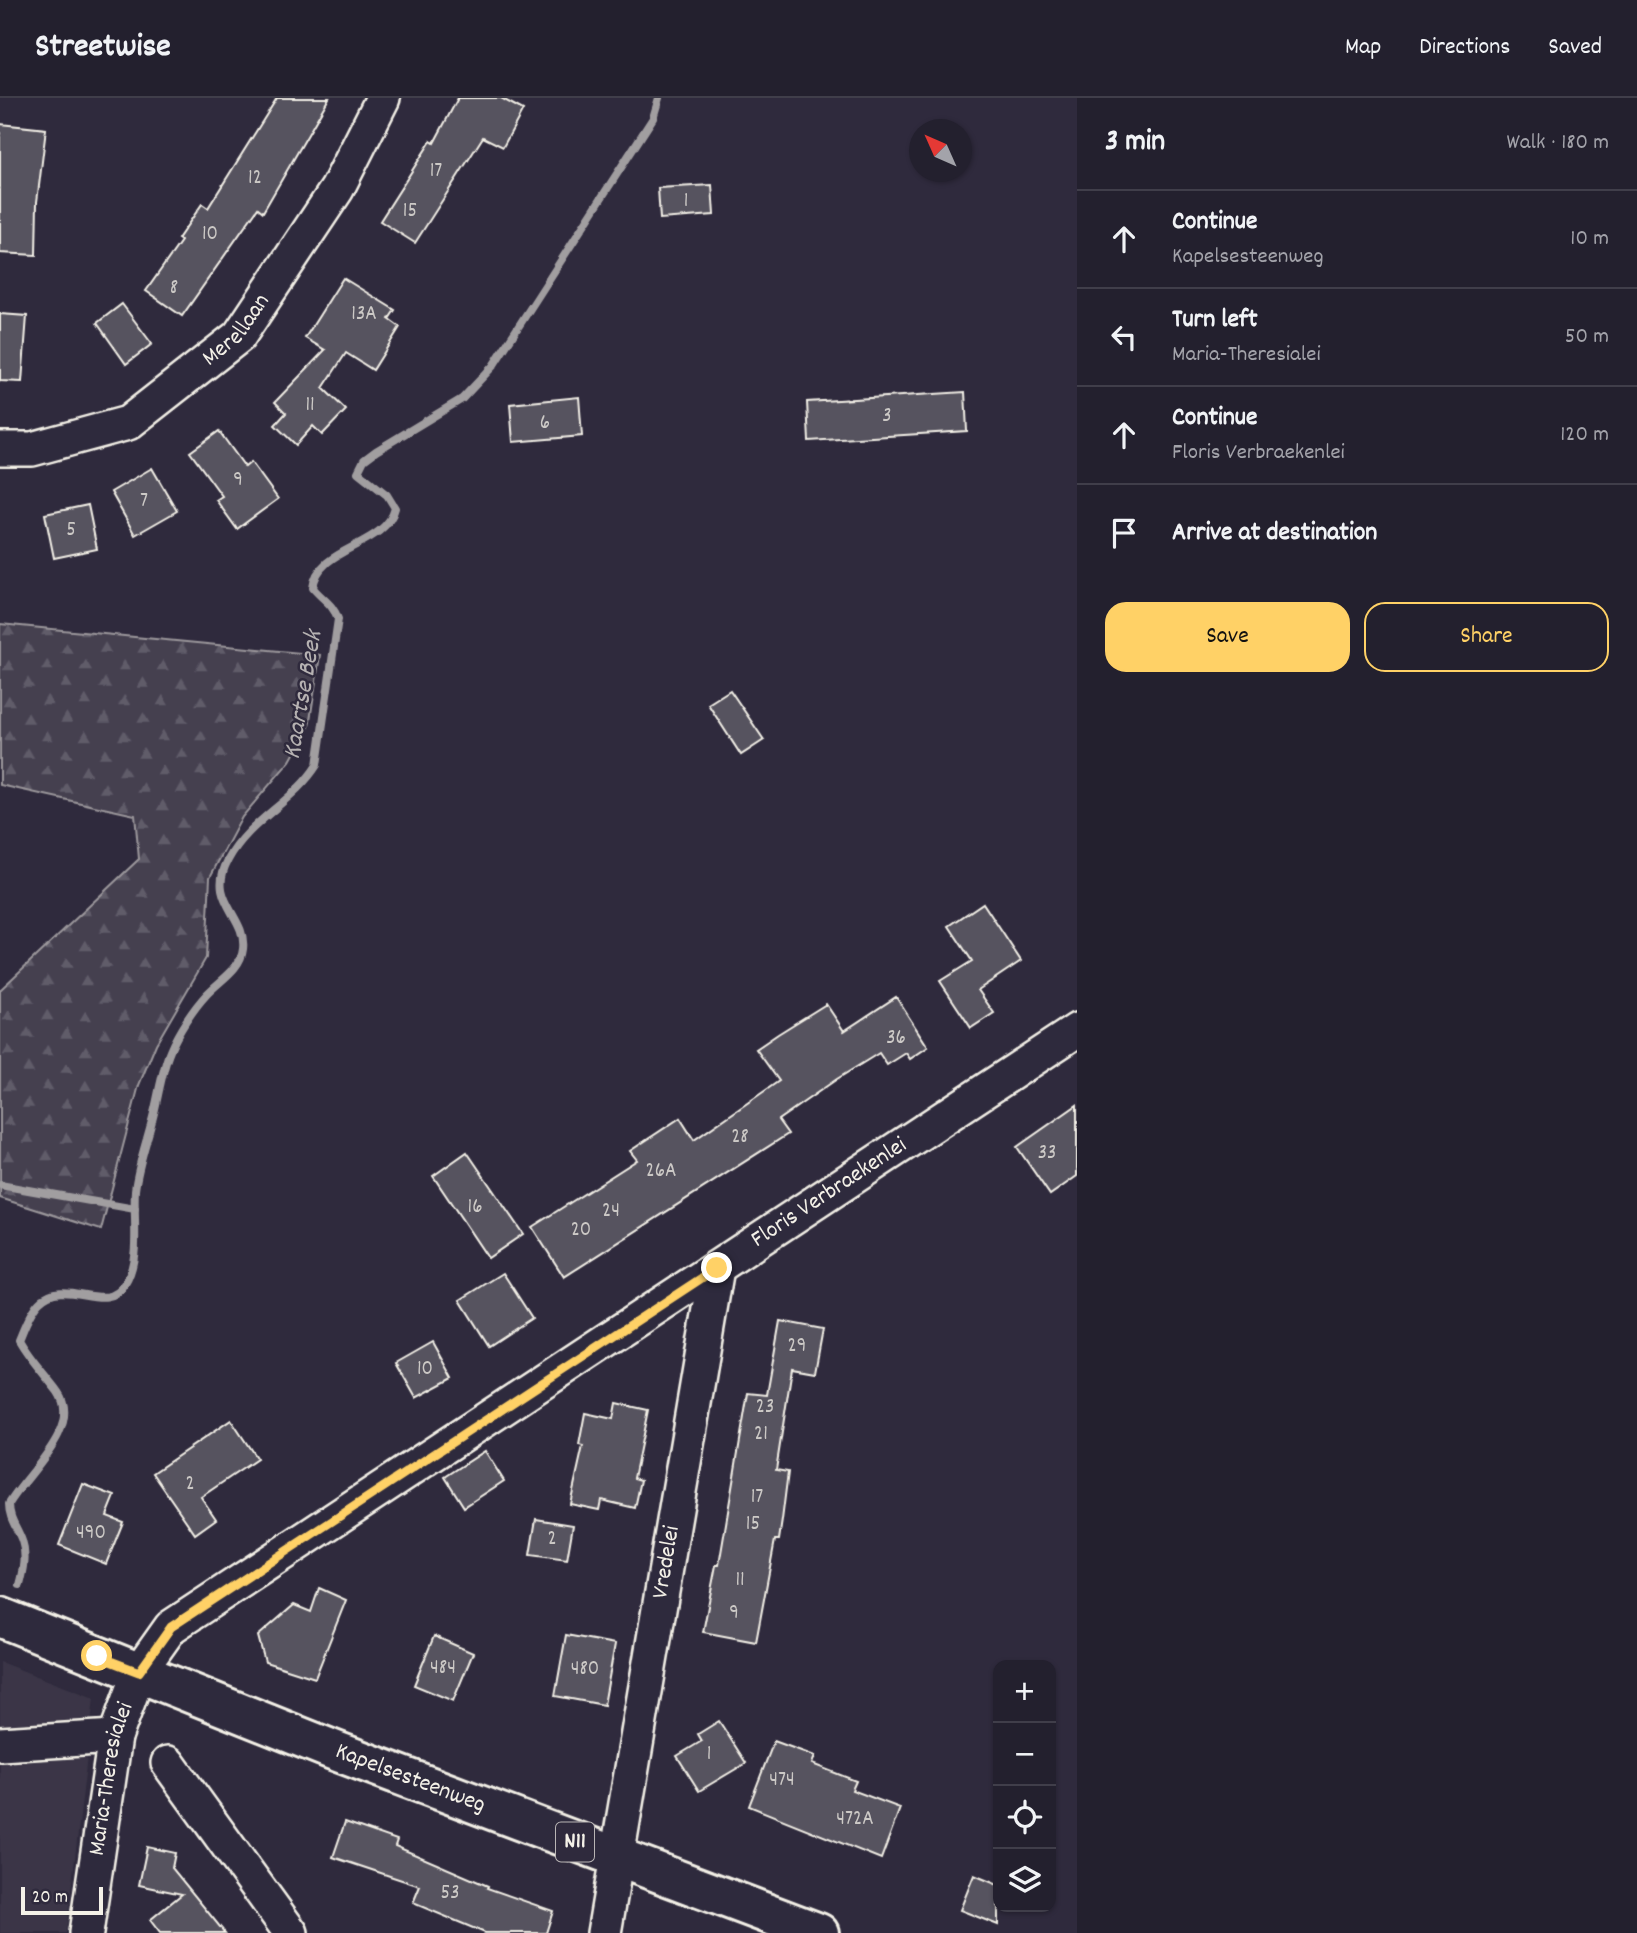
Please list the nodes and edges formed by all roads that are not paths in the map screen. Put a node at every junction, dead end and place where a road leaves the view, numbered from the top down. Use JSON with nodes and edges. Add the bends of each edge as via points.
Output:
{"nodes":[{"id":1,"x":383,"y":98,"type":"edge"},
{"id":2,"x":0,"y":449,"type":"edge"},
{"id":3,"x":1077,"y":1030,"type":"edge"},
{"id":4,"x":717,"y":1268,"type":"junction"},
{"id":5,"x":302,"y":1543,"type":"joint"},
{"id":6,"x":2,"y":1618,"type":"edge"},
{"id":7,"x":139,"y":1672,"type":"junction"},
{"id":8,"x":115,"y":1737,"type":"junction"},
{"id":9,"x":0,"y":1744,"type":"edge"},
{"id":10,"x":168,"y":1763,"type":"dead end"},
{"id":11,"x":616,"y":1857,"type":"junction"},
{"id":12,"x":86,"y":1933,"type":"edge"},
{"id":13,"x":291,"y":1933,"type":"edge"},
{"id":14,"x":604,"y":1933,"type":"edge"},
{"id":15,"x":819,"y":1933,"type":"edge"}],
"edges":[{"from":1,"to":2,"type":"street","name":"Merellaan","via":[[337,189],[239,336],[128,423],[32,449]]},
{"from":3,"to":4,"type":"street","name":"Floris Verbraekenlei"},
{"from":4,"to":5,"type":"street","name":"Floris Verbraekenlei"},
{"from":4,"to":11,"type":"street","name":"Vredelei"},
{"from":5,"to":7,"type":"street","name":"Maria-Theresialei","via":[[171,1627]]},
{"from":6,"to":7,"type":"main road","name":"Kapelsesteenweg","number":"N11"},
{"from":7,"to":8,"type":"street","name":"Maria-Theresialei"},
{"from":7,"to":11,"type":"main road","name":"Kapelsesteenweg","number":"N11"},
{"from":8,"to":9,"type":"street"},
{"from":8,"to":12,"type":"street","name":"Maria-Theresialei"},
{"from":10,"to":13,"type":"street"},
{"from":11,"to":14,"type":"street","name":"Vredelei"},
{"from":11,"to":15,"type":"main road","name":"Kapelsesteenweg","number":"N11"}]}
